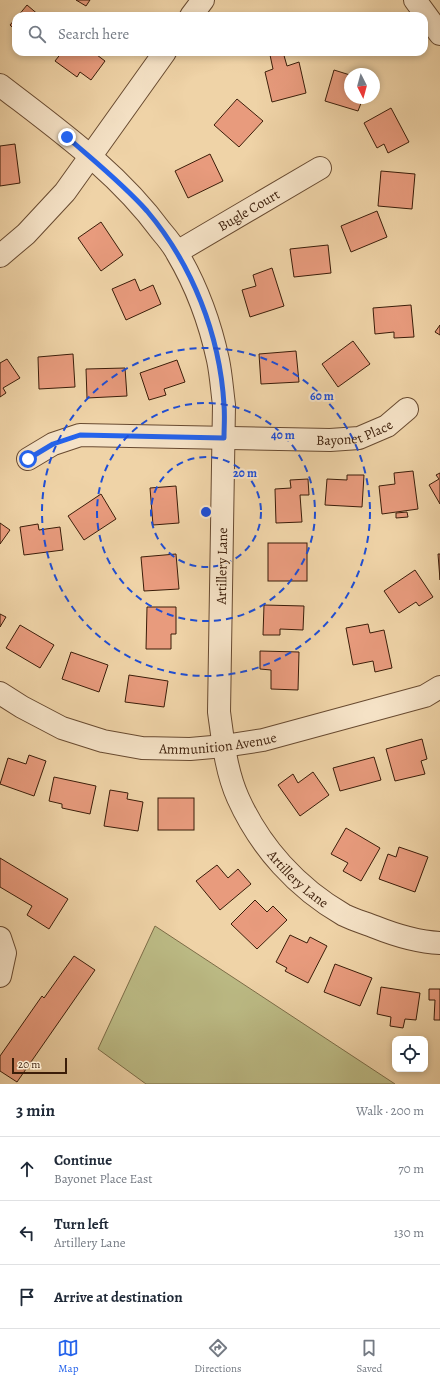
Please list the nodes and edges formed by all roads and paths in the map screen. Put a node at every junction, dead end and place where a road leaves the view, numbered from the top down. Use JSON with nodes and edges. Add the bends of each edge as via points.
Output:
{"nodes":[{"id":1,"x":203,"y":0,"type":"edge"},
{"id":2,"x":415,"y":0,"type":"edge"},
{"id":3,"x":194,"y":12,"type":"edge"},
{"id":4,"x":424,"y":12,"type":"edge"},
{"id":5,"x":428,"y":18,"type":"edge"},
{"id":6,"x":440,"y":34,"type":"edge"},
{"id":7,"x":163,"y":56,"type":"edge"},
{"id":8,"x":0,"y":86,"type":"edge"},
{"id":9,"x":90,"y":157,"type":"junction"},
{"id":10,"x":320,"y":168,"type":"dead end"},
{"id":11,"x":177,"y":252,"type":"junction"},
{"id":12,"x":0,"y":256,"type":"edge"},
{"id":13,"x":407,"y":409,"type":"dead end"},
{"id":14,"x":224,"y":438,"type":"junction"},
{"id":15,"x":28,"y":459,"type":"dead end"},
{"id":16,"x":440,"y":687,"type":"edge"},
{"id":17,"x":0,"y":693,"type":"edge"},
{"id":18,"x":224,"y":746,"type":"junction"},
{"id":19,"x":0,"y":938,"type":"edge"},
{"id":20,"x":440,"y":943,"type":"edge"},
{"id":21,"x":0,"y":976,"type":"edge"}],
"edges":[{"from":1,"to":3,"type":"street"},
{"from":2,"to":4,"type":"street"},
{"from":5,"to":6,"type":"street"},
{"from":7,"to":9,"type":"street"},
{"from":8,"to":9,"type":"street","name":"Artillery Lane"},
{"from":9,"to":11,"type":"street","name":"Artillery Lane","via":[[116,179],[147,212]]},
{"from":9,"to":12,"type":"street","via":[[65,192],[26,234]]},
{"from":10,"to":11,"type":"street","name":"Bugle Court"},
{"from":11,"to":14,"type":"street","name":"Artillery Lane","via":[[208,322],[216,353],[224,405]]},
{"from":13,"to":14,"type":"street","name":"Bayonet Place","via":[[387,426],[359,438]]},
{"from":14,"to":15,"type":"street","name":"Bayonet Place","via":[[80,435],[53,444]]},
{"from":14,"to":18,"type":"street","name":"Artillery Lane","via":[[219,712]]},
{"from":16,"to":18,"type":"street","name":"Ammunition Avenue","via":[[425,696],[263,740]]},
{"from":17,"to":18,"type":"street","name":"Ammunition Avenue","via":[[62,728],[103,741],[142,748],[190,750]]},
{"from":18,"to":20,"type":"street","name":"Artillery Lane","via":[[230,776],[238,798],[256,832],[276,860],[301,885],[345,915],[394,935]]},
{"from":19,"to":21,"type":"street","via":[[4,953]]}]}
